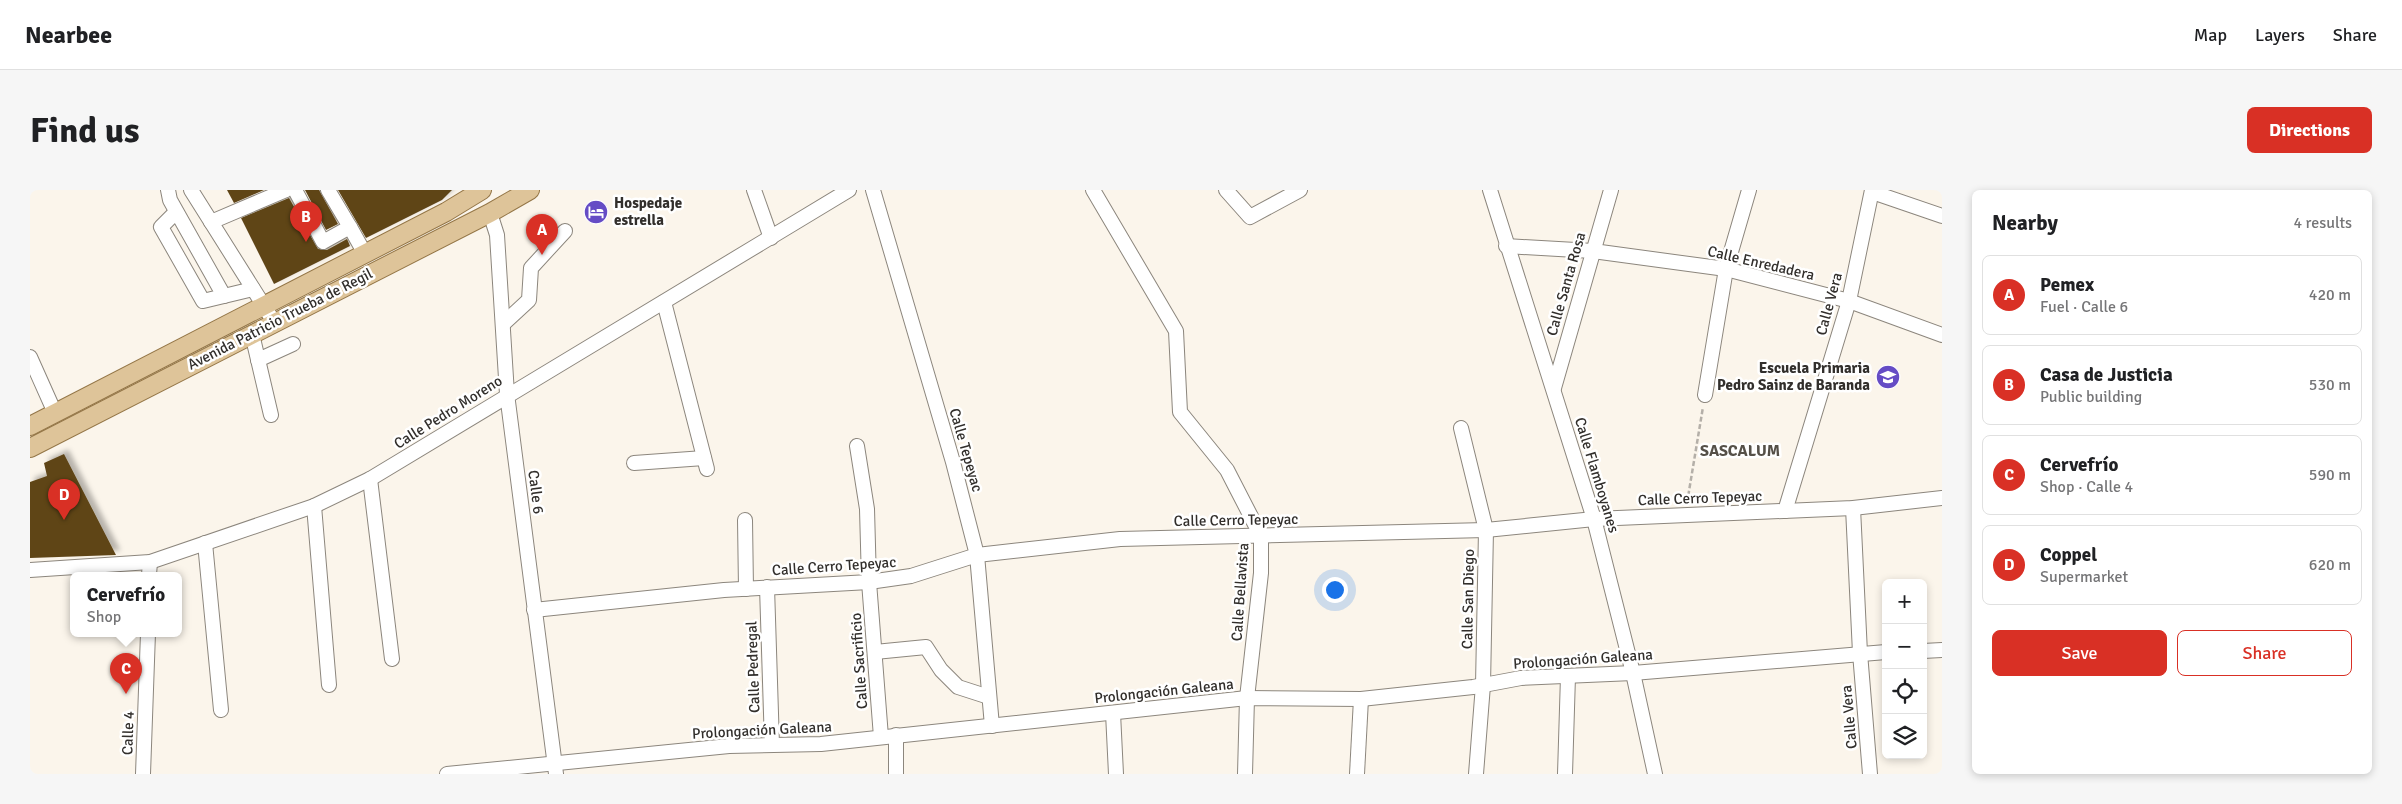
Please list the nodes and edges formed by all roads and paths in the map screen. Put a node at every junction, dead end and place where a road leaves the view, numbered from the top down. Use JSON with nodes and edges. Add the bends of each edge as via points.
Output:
{"nodes":[{"id":1,"x":168,"y":190,"type":"edge"},
{"id":2,"x":190,"y":190,"type":"edge"},
{"id":3,"x":286,"y":190,"type":"edge"},
{"id":4,"x":295,"y":190,"type":"edge"},
{"id":5,"x":328,"y":190,"type":"edge"},
{"id":6,"x":466,"y":190,"type":"edge"},
{"id":7,"x":482,"y":190,"type":"edge"},
{"id":8,"x":491,"y":190,"type":"edge"},
{"id":9,"x":530,"y":190,"type":"edge"},
{"id":10,"x":754,"y":190,"type":"edge"},
{"id":11,"x":849,"y":190,"type":"edge"},
{"id":12,"x":873,"y":190,"type":"edge"},
{"id":13,"x":1093,"y":190,"type":"edge"},
{"id":14,"x":1226,"y":190,"type":"edge"},
{"id":15,"x":1300,"y":190,"type":"edge"},
{"id":16,"x":1490,"y":190,"type":"edge"},
{"id":17,"x":1611,"y":190,"type":"edge"},
{"id":18,"x":1750,"y":190,"type":"edge"},
{"id":19,"x":1872,"y":191,"type":"edge"},
{"id":20,"x":457,"y":206,"type":"junction"},
{"id":21,"x":176,"y":212,"type":"junction"},
{"id":22,"x":490,"y":213,"type":"junction"},
{"id":23,"x":1942,"y":216,"type":"edge"},
{"id":24,"x":211,"y":222,"type":"junction"},
{"id":25,"x":350,"y":227,"type":"junction"},
{"id":26,"x":565,"y":231,"type":"dead end"},
{"id":27,"x":771,"y":238,"type":"junction"},
{"id":28,"x":1506,"y":246,"type":"junction"},
{"id":29,"x":1593,"y":251,"type":"junction"},
{"id":30,"x":365,"y":254,"type":"junction"},
{"id":31,"x":1726,"y":269,"type":"junction"},
{"id":32,"x":253,"y":289,"type":"junction"},
{"id":33,"x":224,"y":296,"type":"junction"},
{"id":34,"x":1849,"y":301,"type":"junction"},
{"id":35,"x":664,"y":302,"type":"junction"},
{"id":36,"x":264,"y":307,"type":"junction"},
{"id":37,"x":274,"y":322,"type":"junction"},
{"id":38,"x":503,"y":324,"type":"junction"},
{"id":39,"x":252,"y":334,"type":"junction"},
{"id":40,"x":1942,"y":334,"type":"edge"},
{"id":41,"x":293,"y":344,"type":"dead end"},
{"id":42,"x":30,"y":357,"type":"edge"},
{"id":43,"x":258,"y":360,"type":"junction"},
{"id":44,"x":1554,"y":388,"type":"junction"},
{"id":45,"x":507,"y":394,"type":"junction"},
{"id":46,"x":1704,"y":395,"type":"joint"},
{"id":47,"x":55,"y":413,"type":"junction"},
{"id":48,"x":271,"y":415,"type":"dead end"},
{"id":49,"x":30,"y":426,"type":"edge"},
{"id":50,"x":1461,"y":428,"type":"dead end"},
{"id":51,"x":858,"y":446,"type":"dead end"},
{"id":52,"x":30,"y":448,"type":"edge"},
{"id":53,"x":634,"y":463,"type":"dead end"},
{"id":54,"x":370,"y":479,"type":"junction"},
{"id":55,"x":1942,"y":498,"type":"edge"},
{"id":56,"x":314,"y":506,"type":"junction"},
{"id":57,"x":1854,"y":508,"type":"junction"},
{"id":58,"x":1785,"y":511,"type":"junction"},
{"id":59,"x":1685,"y":514,"type":"junction"},
{"id":60,"x":1594,"y":519,"type":"junction"},
{"id":61,"x":744,"y":520,"type":"dead end"},
{"id":62,"x":1486,"y":530,"type":"junction"},
{"id":63,"x":1261,"y":536,"type":"junction"},
{"id":64,"x":204,"y":543,"type":"junction"},
{"id":65,"x":977,"y":555,"type":"junction"},
{"id":66,"x":150,"y":569,"type":"edge"},
{"id":67,"x":30,"y":570,"type":"edge"},
{"id":68,"x":869,"y":582,"type":"junction"},
{"id":69,"x":767,"y":587,"type":"junction"},
{"id":70,"x":746,"y":589,"type":"junction"},
{"id":71,"x":534,"y":610,"type":"junction"},
{"id":72,"x":148,"y":637,"type":"edge"},
{"id":73,"x":1942,"y":650,"type":"edge"},
{"id":74,"x":1927,"y":651,"type":"edge"},
{"id":75,"x":875,"y":652,"type":"junction"},
{"id":76,"x":1882,"y":652,"type":"edge"},
{"id":77,"x":1860,"y":654,"type":"junction"},
{"id":78,"x":392,"y":659,"type":"dead end"},
{"id":79,"x":1633,"y":673,"type":"junction"},
{"id":80,"x":1568,"y":676,"type":"junction"},
{"id":81,"x":329,"y":685,"type":"dead end"},
{"id":82,"x":1483,"y":685,"type":"junction"},
{"id":83,"x":989,"y":697,"type":"junction"},
{"id":84,"x":1247,"y":698,"type":"junction"},
{"id":85,"x":1361,"y":698,"type":"junction"},
{"id":86,"x":220,"y":710,"type":"dead end"},
{"id":87,"x":1113,"y":713,"type":"junction"},
{"id":88,"x":992,"y":726,"type":"junction"},
{"id":89,"x":896,"y":735,"type":"junction"},
{"id":90,"x":881,"y":737,"type":"junction"},
{"id":91,"x":772,"y":745,"type":"junction"},
{"id":92,"x":555,"y":768,"type":"edge"},
{"id":93,"x":143,"y":774,"type":"edge"},
{"id":94,"x":447,"y":774,"type":"edge"},
{"id":95,"x":896,"y":774,"type":"edge"},
{"id":96,"x":1116,"y":774,"type":"edge"},
{"id":97,"x":1245,"y":774,"type":"edge"},
{"id":98,"x":1357,"y":774,"type":"edge"},
{"id":99,"x":1476,"y":774,"type":"edge"},
{"id":100,"x":1565,"y":774,"type":"edge"},
{"id":101,"x":1655,"y":774,"type":"edge"},
{"id":102,"x":1870,"y":774,"type":"edge"}],
"edges":[{"from":1,"to":21,"type":"street"},
{"from":2,"to":24,"type":"street"},
{"from":3,"to":24,"type":"street"},
{"from":4,"to":25,"type":"street","via":[[324,242]]},
{"from":5,"to":25,"type":"street"},
{"from":6,"to":20,"type":"main road"},
{"from":7,"to":20,"type":"main road","name":"Avenida Patricio Trueba de Regil"},
{"from":8,"to":22,"type":"main road"},
{"from":9,"to":22,"type":"main road","name":"Avenida Patricio Trueba de Regil"},
{"from":10,"to":27,"type":"street"},
{"from":11,"to":27,"type":"street","name":"Calle Pedro Moreno"},
{"from":12,"to":65,"type":"street","name":"Calle Tepeyac"},
{"from":13,"to":63,"type":"street","name":"Calle Bellavista","via":[[1176,331],[1180,412],[1227,470]]},
{"from":14,"to":15,"type":"street","via":[[1250,217]]},
{"from":16,"to":28,"type":"street","name":"Calle Flamboyanes"},
{"from":17,"to":29,"type":"street","name":"Calle Santa Rosa"},
{"from":18,"to":31,"type":"street"},
{"from":19,"to":23,"type":"street"},
{"from":19,"to":34,"type":"street","name":"Calle Vera"},
{"from":20,"to":22,"type":"main road","via":[[482,205]]},
{"from":20,"to":30,"type":"main road","name":"Avenida Patricio Trueba de Regil"},
{"from":21,"to":33,"type":"street"},
{"from":21,"to":33,"type":"street","via":[[161,227],[203,301]]},
{"from":22,"to":37,"type":"main road","name":"Avenida Patricio Trueba de Regil"},
{"from":22,"to":38,"type":"street","name":"Calle 6","via":[[497,236]]},
{"from":24,"to":32,"type":"street"},
{"from":25,"to":30,"type":"street"},
{"from":26,"to":38,"type":"street","via":[[531,268],[530,300]]},
{"from":27,"to":35,"type":"street","name":"Calle Pedro Moreno"},
{"from":28,"to":29,"type":"street","name":"Calle Enredadera"},
{"from":28,"to":44,"type":"street","name":"Calle Flamboyanes"},
{"from":29,"to":31,"type":"street","name":"Calle Enredadera"},
{"from":29,"to":44,"type":"street","name":"Calle Santa Rosa"},
{"from":30,"to":36,"type":"main road","name":"Avenida Patricio Trueba de Regil"},
{"from":31,"to":34,"type":"street","name":"Calle Enredadera"},
{"from":31,"to":46,"type":"street"},
{"from":32,"to":33,"type":"street"},
{"from":32,"to":36,"type":"street"},
{"from":34,"to":40,"type":"street","name":"Calle Enredadera"},
{"from":34,"to":58,"type":"street","name":"Calle Vera"},
{"from":35,"to":45,"type":"street","name":"Calle Pedro Moreno"},
{"from":35,"to":53,"type":"street","via":[[705,464]]},
{"from":36,"to":37,"type":"street"},
{"from":36,"to":47,"type":"main road","name":"Avenida Patricio Trueba de Regil"},
{"from":37,"to":39,"type":"main road","name":"Avenida Patricio Trueba de Regil"},
{"from":38,"to":45,"type":"street","name":"Calle 6"},
{"from":39,"to":43,"type":"street"},
{"from":39,"to":52,"type":"main road","name":"Avenida Patricio Trueba de Regil"},
{"from":41,"to":43,"type":"street"},
{"from":42,"to":47,"type":"street"},
{"from":43,"to":48,"type":"street"},
{"from":44,"to":60,"type":"street","name":"Calle Flamboyanes"},
{"from":45,"to":54,"type":"street","name":"Calle Pedro Moreno"},
{"from":45,"to":71,"type":"street","name":"Calle 6"},
{"from":46,"to":59,"type":"path"},
{"from":47,"to":49,"type":"main road","name":"Avenida Patricio Trueba de Regil"},
{"from":50,"to":62,"type":"street","name":"Calle San Diego"},
{"from":51,"to":68,"type":"street","name":"Calle Sacrificio","via":[[867,509]]},
{"from":54,"to":56,"type":"street","name":"Calle Pedro Moreno"},
{"from":54,"to":78,"type":"street"},
{"from":55,"to":57,"type":"street","name":"Calle Cerro Tepeyac"},
{"from":56,"to":64,"type":"street","name":"Calle Pedro Moreno"},
{"from":56,"to":81,"type":"street"},
{"from":57,"to":58,"type":"street","name":"Calle Cerro Tepeyac"},
{"from":57,"to":77,"type":"street","name":"Calle Vera"},
{"from":58,"to":59,"type":"street","name":"Calle Cerro Tepeyac"},
{"from":59,"to":60,"type":"street","name":"Calle Cerro Tepeyac"},
{"from":60,"to":62,"type":"street","name":"Calle Cerro Tepeyac"},
{"from":60,"to":79,"type":"street","name":"Calle Flamboyanes"},
{"from":61,"to":70,"type":"street"},
{"from":62,"to":63,"type":"street","name":"Calle Cerro Tepeyac"},
{"from":62,"to":82,"type":"street","name":"Calle San Diego"},
{"from":63,"to":65,"type":"street","name":"Calle Cerro Tepeyac","via":[[1120,539]]},
{"from":63,"to":84,"type":"street","name":"Calle Bellavista","via":[[1261,573]]},
{"from":64,"to":66,"type":"street","name":"Calle Pedro Moreno"},
{"from":64,"to":86,"type":"street"},
{"from":65,"to":68,"type":"street","name":"Calle Cerro Tepeyac","via":[[911,576]]},
{"from":65,"to":83,"type":"street","name":"Calle Tepeyac"},
{"from":66,"to":67,"type":"street","name":"Calle Pedro Moreno"},
{"from":68,"to":69,"type":"street","name":"Calle Cerro Tepeyac"},
{"from":68,"to":75,"type":"street","name":"Calle Sacrificio"},
{"from":69,"to":70,"type":"street","name":"Calle Cerro Tepeyac"},
{"from":69,"to":91,"type":"street","name":"Calle Pedregal"},
{"from":70,"to":71,"type":"street","name":"Calle Cerro Tepeyac"},
{"from":71,"to":92,"type":"street","name":"Calle 6"},
{"from":72,"to":93,"type":"street","name":"Calle 4"},
{"from":73,"to":74,"type":"street"},
{"from":75,"to":83,"type":"street","via":[[926,647],[941,670],[958,687]]},
{"from":75,"to":90,"type":"street","name":"Calle Sacrificio"},
{"from":76,"to":77,"type":"street","name":"Prolongación Galeana"},
{"from":77,"to":79,"type":"street","name":"Prolongación Galeana"},
{"from":77,"to":102,"type":"street","name":"Calle Vera"},
{"from":79,"to":80,"type":"street","name":"Prolongación Galeana"},
{"from":79,"to":101,"type":"street","name":"Calle Flamboyanes"},
{"from":80,"to":82,"type":"street","name":"Prolongación Galeana","via":[[1521,678]]},
{"from":80,"to":100,"type":"street"},
{"from":82,"to":85,"type":"street","name":"Prolongación Galeana"},
{"from":82,"to":99,"type":"street","name":"Calle San Diego"},
{"from":83,"to":88,"type":"street","name":"Calle Tepeyac"},
{"from":84,"to":85,"type":"street","name":"Prolongación Galeana"},
{"from":84,"to":87,"type":"street","name":"Prolongación Galeana"},
{"from":84,"to":97,"type":"street","name":"Calle Bellavista"},
{"from":85,"to":98,"type":"street"},
{"from":87,"to":88,"type":"street","name":"Prolongación Galeana"},
{"from":87,"to":96,"type":"street"},
{"from":88,"to":89,"type":"street","name":"Prolongación Galeana"},
{"from":89,"to":90,"type":"street","name":"Prolongación Galeana"},
{"from":89,"to":95,"type":"street"},
{"from":90,"to":91,"type":"street","name":"Prolongación Galeana","via":[[822,744]]},
{"from":91,"to":92,"type":"street","name":"Prolongación Galeana","via":[[729,746]]},
{"from":92,"to":94,"type":"street","name":"Prolongación Galeana"}]}
